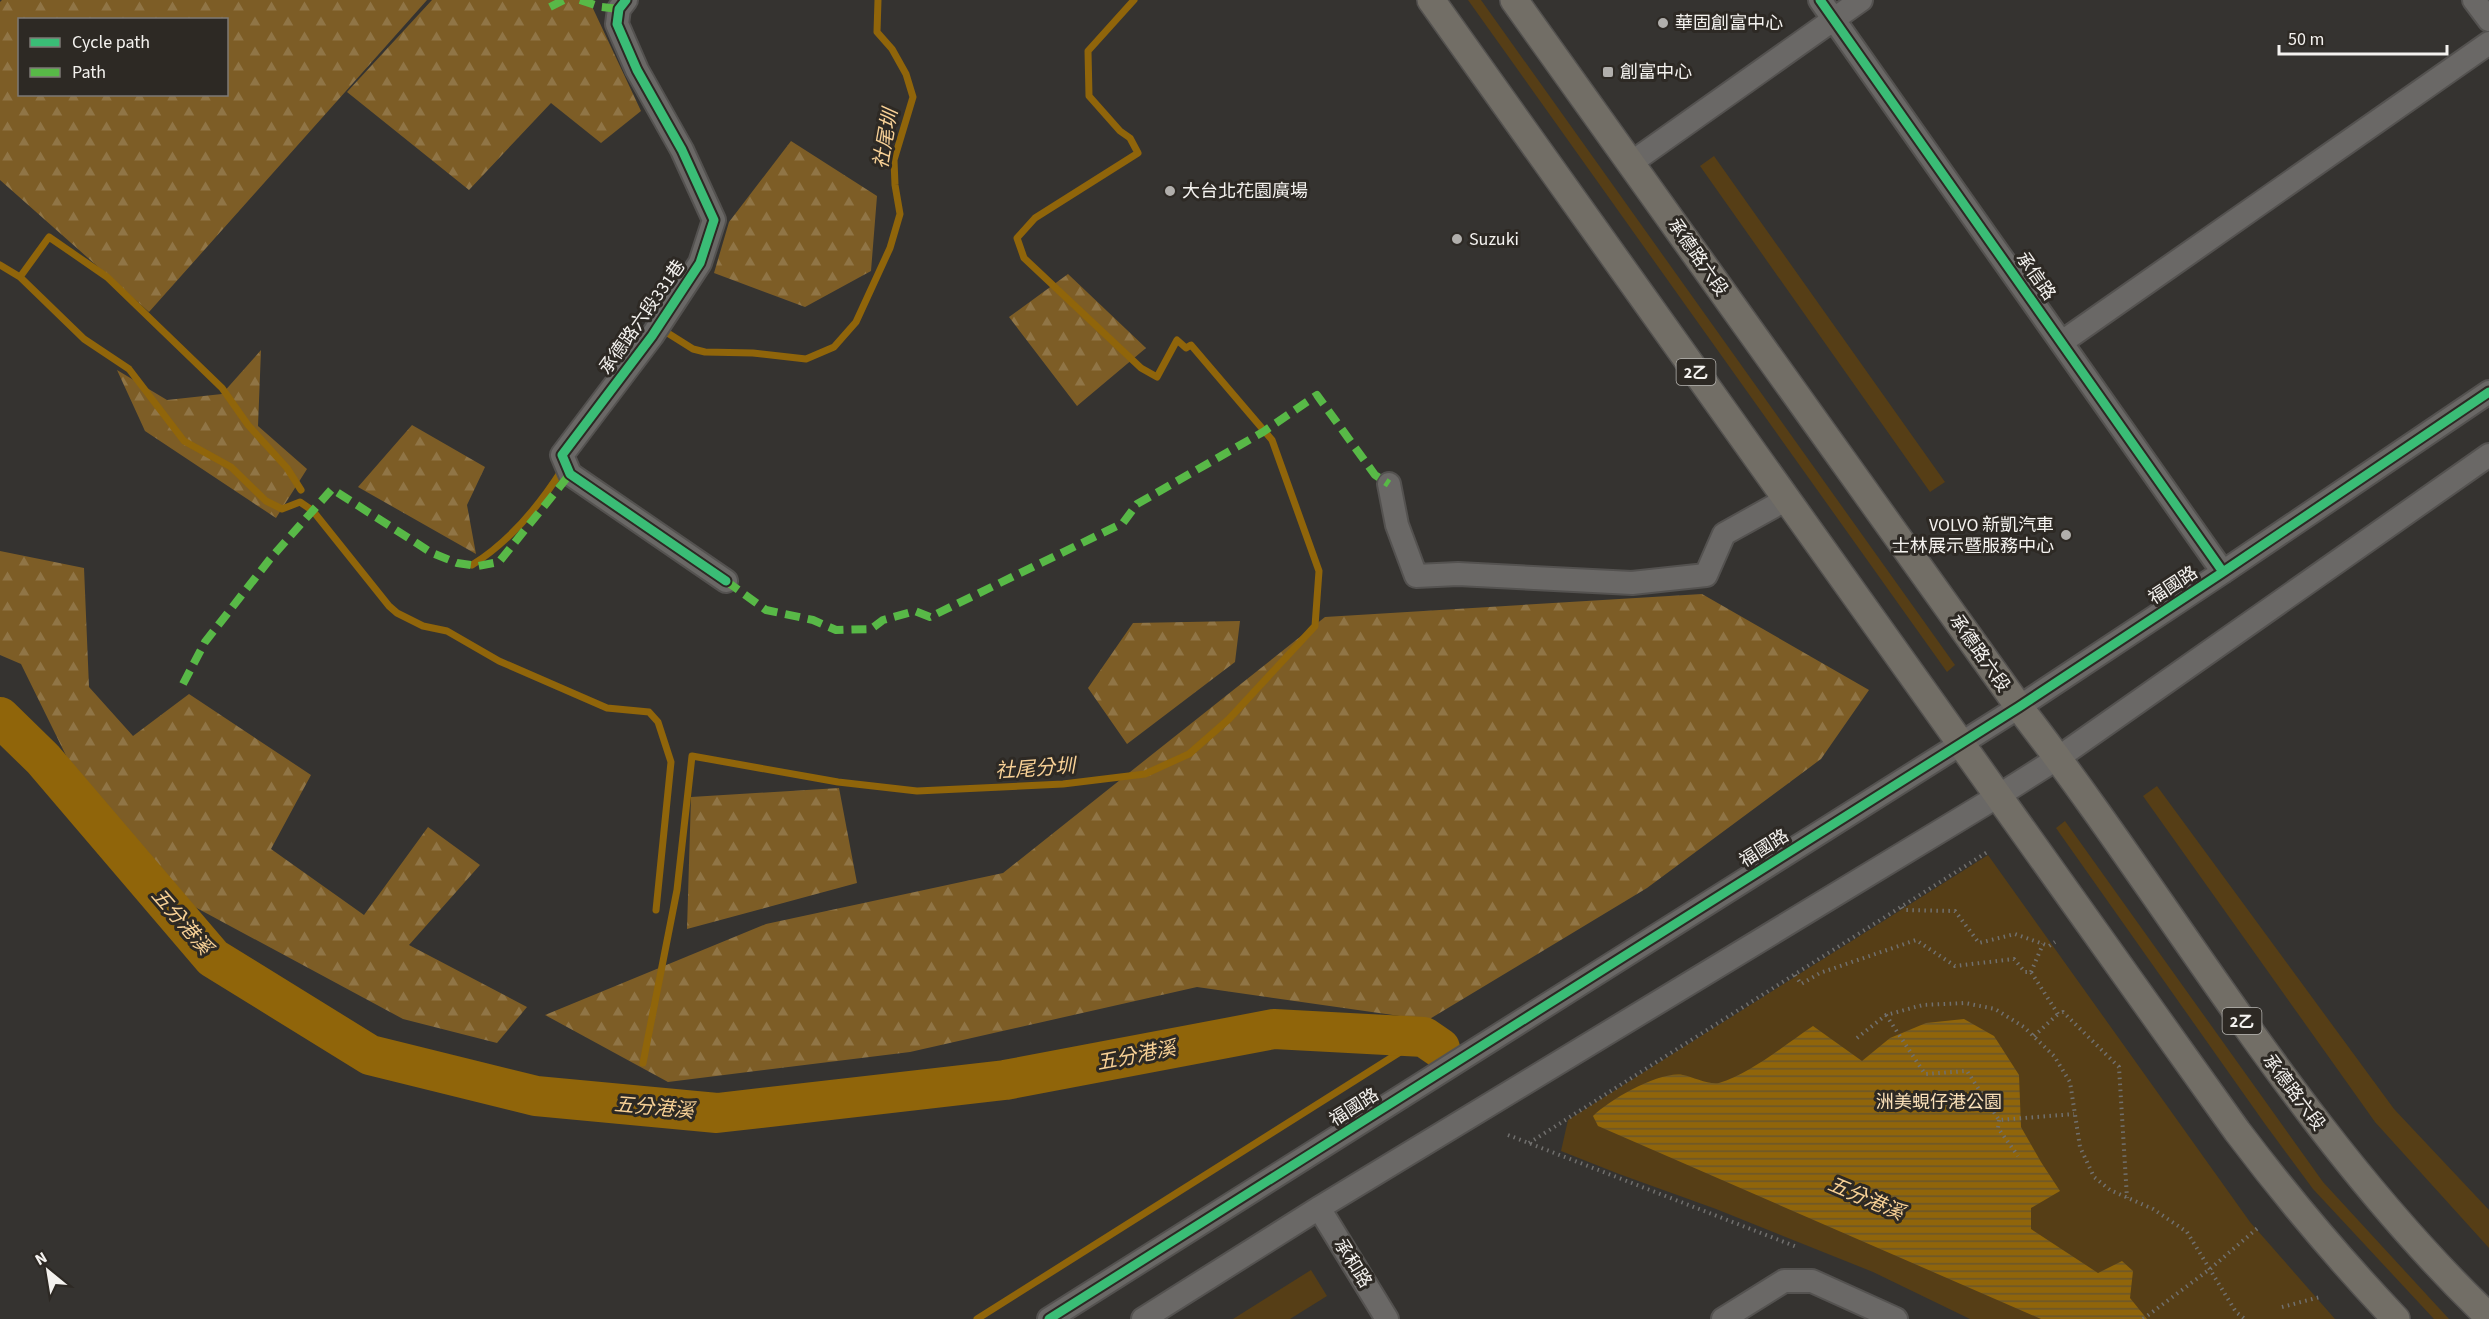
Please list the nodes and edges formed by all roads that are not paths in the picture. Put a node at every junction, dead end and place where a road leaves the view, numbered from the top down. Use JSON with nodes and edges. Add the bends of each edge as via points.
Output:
{"nodes":[{"id":1,"x":626,"y":0,"type":"edge"},
{"id":2,"x":1431,"y":0,"type":"edge"},
{"id":3,"x":1514,"y":0,"type":"edge"},
{"id":4,"x":1820,"y":0,"type":"edge"},
{"id":5,"x":1861,"y":0,"type":"edge"},
{"id":6,"x":2474,"y":0,"type":"edge"},
{"id":7,"x":1833,"y":20,"type":"junction"},
{"id":8,"x":2489,"y":20,"type":"edge"},
{"id":9,"x":2489,"y":42,"type":"edge"},
{"id":10,"x":1631,"y":163,"type":"junction"},
{"id":11,"x":2062,"y":342,"type":"junction"},
{"id":12,"x":2489,"y":392,"type":"edge"},
{"id":13,"x":2489,"y":455,"type":"edge"},
{"id":14,"x":1389,"y":484,"type":"dead end"},
{"id":15,"x":1787,"y":499,"type":"junction"},
{"id":16,"x":2223,"y":572,"type":"junction"},
{"id":17,"x":726,"y":581,"type":"dead end"},
{"id":18,"x":2019,"y":707,"type":"junction"},
{"id":19,"x":1961,"y":743,"type":"junction"},
{"id":20,"x":2058,"y":758,"type":"junction"},
{"id":21,"x":1998,"y":796,"type":"junction"},
{"id":22,"x":1319,"y":1208,"type":"junction"},
{"id":23,"x":2489,"y":1317,"type":"edge"},
{"id":24,"x":1049,"y":1319,"type":"edge"},
{"id":25,"x":1143,"y":1319,"type":"edge"},
{"id":26,"x":1387,"y":1319,"type":"edge"},
{"id":27,"x":1723,"y":1319,"type":"edge"},
{"id":28,"x":1896,"y":1319,"type":"edge"},
{"id":29,"x":2396,"y":1319,"type":"edge"}],
"edges":[{"from":1,"to":17,"type":"street","name":"承德路六段331巷","via":[[619,9],[617,24],[714,220],[700,263],[652,336],[562,455],[570,474]]},
{"from":2,"to":15,"type":"main road","number":"2乙"},
{"from":3,"to":10,"type":"main road","name":"承德路六段","number":"2乙"},
{"from":4,"to":7,"type":"street","name":"承信路"},
{"from":5,"to":7,"type":"street"},
{"from":6,"to":8,"type":"street"},
{"from":7,"to":10,"type":"street"},
{"from":7,"to":11,"type":"street","name":"承信路"},
{"from":9,"to":11,"type":"street"},
{"from":10,"to":18,"type":"main road","name":"承德路六段","number":"2乙"},
{"from":11,"to":16,"type":"street","name":"承信路"},
{"from":12,"to":16,"type":"street","name":"福國路"},
{"from":13,"to":20,"type":"street"},
{"from":14,"to":15,"type":"street","via":[[1397,525],[1416,576],[1458,574],[1632,583],[1706,575],[1724,534]]},
{"from":15,"to":19,"type":"main road","number":"2乙"},
{"from":16,"to":18,"type":"street","name":"福國路"},
{"from":18,"to":19,"type":"street","name":"福國路"},
{"from":18,"to":20,"type":"main road","name":"承德路六段","number":"2乙"},
{"from":19,"to":21,"type":"main road","number":"2乙"},
{"from":19,"to":24,"type":"street","name":"福國路"},
{"from":20,"to":21,"type":"street"},
{"from":20,"to":23,"type":"main road","name":"承德路六段","number":"2乙","via":[[2320,1127],[2375,1195]]},
{"from":21,"to":22,"type":"street"},
{"from":21,"to":29,"type":"main road","number":"2乙","via":[[2237,1131],[2313,1227]]},
{"from":22,"to":25,"type":"street"},
{"from":22,"to":26,"type":"street","name":"承和路"},
{"from":27,"to":28,"type":"street","via":[[1784,1281],[1812,1281]]}]}
